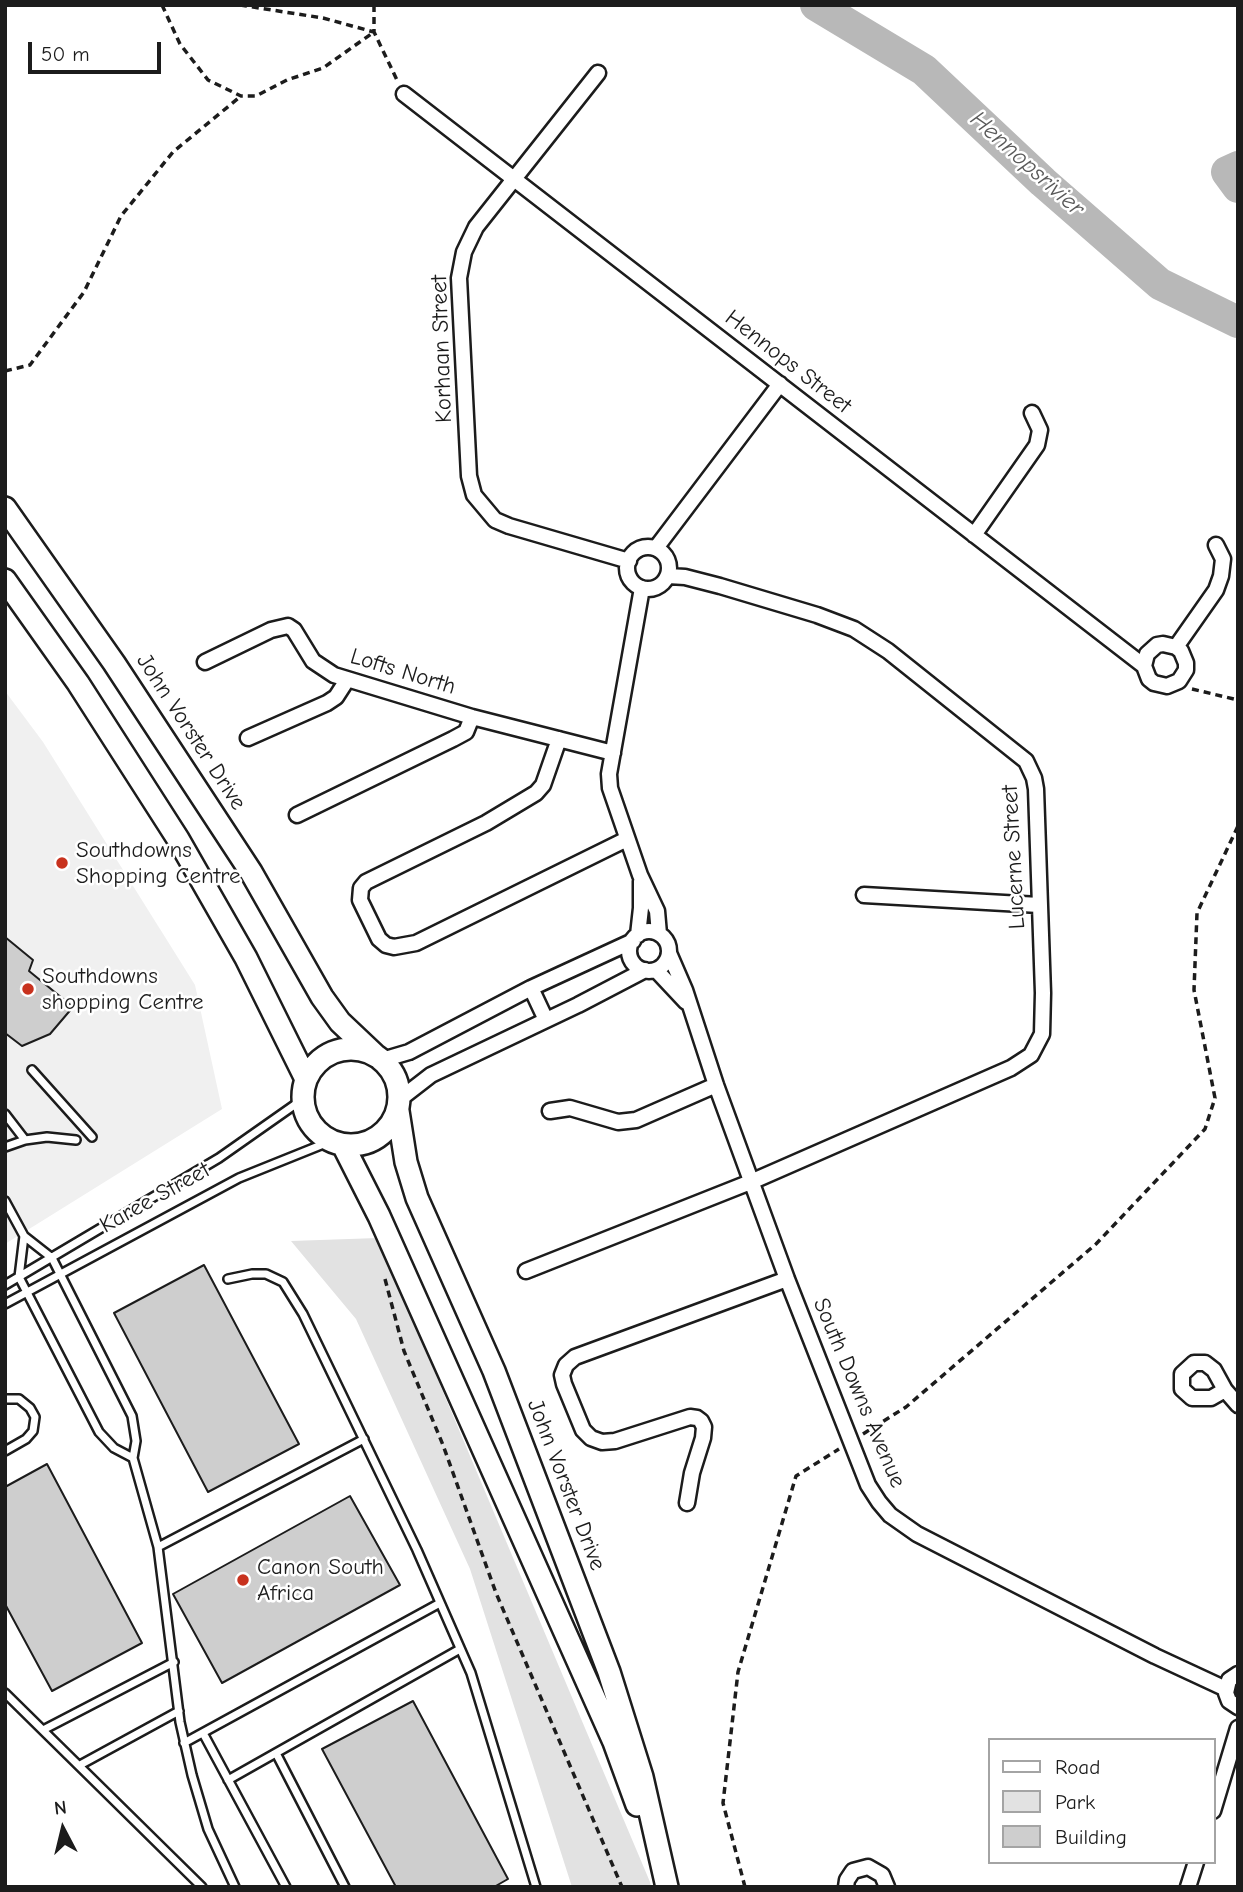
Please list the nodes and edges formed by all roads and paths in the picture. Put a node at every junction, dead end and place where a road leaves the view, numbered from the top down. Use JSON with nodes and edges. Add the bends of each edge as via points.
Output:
{"nodes":[{"id":1,"x":162,"y":5,"type":"edge"},
{"id":2,"x":240,"y":5,"type":"edge"},
{"id":3,"x":374,"y":5,"type":"edge"},
{"id":4,"x":374,"y":33,"type":"junction"},
{"id":5,"x":598,"y":74,"type":"dead end"},
{"id":6,"x":404,"y":94,"type":"joint"},
{"id":7,"x":241,"y":96,"type":"junction"},
{"id":8,"x":514,"y":181,"type":"junction"},
{"id":9,"x":5,"y":371,"type":"edge"},
{"id":10,"x":780,"y":384,"type":"junction"},
{"id":11,"x":1032,"y":413,"type":"dead end"},
{"id":12,"x":5,"y":508,"type":"edge"},
{"id":13,"x":974,"y":535,"type":"junction"},
{"id":14,"x":1216,"y":545,"type":"dead end"},
{"id":15,"x":656,"y":548,"type":"junction"},
{"id":16,"x":629,"y":561,"type":"junction"},
{"id":17,"x":668,"y":576,"type":"junction"},
{"id":18,"x":5,"y":580,"type":"edge"},
{"id":19,"x":642,"y":588,"type":"junction"},
{"id":20,"x":1176,"y":647,"type":"junction"},
{"id":21,"x":205,"y":662,"type":"dead end"},
{"id":22,"x":1144,"y":666,"type":"junction"},
{"id":23,"x":347,"y":680,"type":"junction"},
{"id":24,"x":1173,"y":684,"type":"junction"},
{"id":25,"x":1238,"y":700,"type":"edge"},
{"id":26,"x":472,"y":717,"type":"junction"},
{"id":27,"x":248,"y":738,"type":"dead end"},
{"id":28,"x":559,"y":739,"type":"junction"},
{"id":29,"x":613,"y":753,"type":"junction"},
{"id":30,"x":297,"y":815,"type":"dead end"},
{"id":31,"x":1238,"y":826,"type":"edge"},
{"id":32,"x":627,"y":839,"type":"junction"},
{"id":33,"x":640,"y":875,"type":"junction"},
{"id":34,"x":864,"y":895,"type":"dead end"},
{"id":35,"x":1039,"y":905,"type":"junction"},
{"id":36,"x":659,"y":934,"type":"junction"},
{"id":37,"x":635,"y":938,"type":"junction"},
{"id":38,"x":669,"y":953,"type":"junction"},
{"id":39,"x":650,"y":970,"type":"junction"},
{"id":40,"x":531,"y":988,"type":"junction"},
{"id":41,"x":691,"y":1009,"type":"junction"},
{"id":42,"x":546,"y":1020,"type":"junction"},
{"id":43,"x":379,"y":1058,"type":"junction"},
{"id":44,"x":32,"y":1070,"type":"dead end"},
{"id":45,"x":716,"y":1085,"type":"junction"},
{"id":46,"x":304,"y":1089,"type":"junction"},
{"id":47,"x":399,"y":1105,"type":"junction"},
{"id":48,"x":550,"y":1111,"type":"dead end"},
{"id":49,"x":5,"y":1114,"type":"edge"},
{"id":50,"x":92,"y":1138,"type":"dead end"},
{"id":51,"x":75,"y":1139,"type":"dead end"},
{"id":52,"x":25,"y":1140,"type":"junction"},
{"id":53,"x":337,"y":1143,"type":"junction"},
{"id":54,"x":5,"y":1147,"type":"edge"},
{"id":55,"x":753,"y":1181,"type":"junction"},
{"id":56,"x":5,"y":1201,"type":"edge"},
{"id":57,"x":24,"y":1236,"type":"junction"},
{"id":58,"x":52,"y":1258,"type":"junction"},
{"id":59,"x":526,"y":1271,"type":"dead end"},
{"id":60,"x":61,"y":1275,"type":"junction"},
{"id":61,"x":384,"y":1275,"type":"dead end"},
{"id":62,"x":19,"y":1277,"type":"junction"},
{"id":63,"x":228,"y":1279,"type":"dead end"},
{"id":64,"x":787,"y":1279,"type":"junction"},
{"id":65,"x":5,"y":1285,"type":"edge"},
{"id":66,"x":27,"y":1293,"type":"junction"},
{"id":67,"x":5,"y":1304,"type":"edge"},
{"id":68,"x":1225,"y":1390,"type":"dead end"},
{"id":69,"x":5,"y":1399,"type":"edge"},
{"id":70,"x":1238,"y":1405,"type":"edge"},
{"id":71,"x":364,"y":1438,"type":"junction"},
{"id":72,"x":851,"y":1441,"type":"junction"},
{"id":73,"x":5,"y":1451,"type":"edge"},
{"id":74,"x":133,"y":1458,"type":"junction"},
{"id":75,"x":687,"y":1503,"type":"dead end"},
{"id":76,"x":158,"y":1547,"type":"junction"},
{"id":77,"x":440,"y":1603,"type":"junction"},
{"id":78,"x":460,"y":1649,"type":"junction"},
{"id":79,"x":174,"y":1662,"type":"junction"},
{"id":80,"x":1238,"y":1674,"type":"edge"},
{"id":81,"x":1226,"y":1689,"type":"junction"},
{"id":82,"x":5,"y":1693,"type":"edge"},
{"id":83,"x":1238,"y":1707,"type":"edge"},
{"id":84,"x":179,"y":1711,"type":"junction"},
{"id":85,"x":1238,"y":1728,"type":"edge"},
{"id":86,"x":43,"y":1730,"type":"junction"},
{"id":87,"x":202,"y":1733,"type":"junction"},
{"id":88,"x":184,"y":1743,"type":"junction"},
{"id":89,"x":276,"y":1753,"type":"junction"},
{"id":90,"x":80,"y":1765,"type":"junction"},
{"id":91,"x":228,"y":1780,"type":"junction"},
{"id":92,"x":1215,"y":1804,"type":"edge"},
{"id":93,"x":1195,"y":1864,"type":"edge"},
{"id":94,"x":667,"y":1886,"type":"edge"},
{"id":95,"x":889,"y":1886,"type":"edge"},
{"id":96,"x":202,"y":1887,"type":"edge"},
{"id":97,"x":235,"y":1887,"type":"edge"},
{"id":98,"x":286,"y":1887,"type":"edge"},
{"id":99,"x":345,"y":1887,"type":"edge"},
{"id":100,"x":536,"y":1887,"type":"edge"},
{"id":101,"x":622,"y":1887,"type":"edge"},
{"id":102,"x":745,"y":1887,"type":"edge"},
{"id":103,"x":846,"y":1887,"type":"edge"},
{"id":104,"x":1188,"y":1887,"type":"edge"}],
"edges":[{"from":1,"to":7,"type":"path","via":[[180,44],[208,80]]},
{"from":2,"to":4,"type":"path","via":[[323,18]]},
{"from":3,"to":4,"type":"path"},
{"from":4,"to":6,"type":"path"},
{"from":4,"to":7,"type":"path","via":[[323,68],[256,96]]},
{"from":5,"to":8,"type":"street","name":"Korhaan Street"},
{"from":6,"to":8,"type":"street","name":"Hennops Street"},
{"from":7,"to":9,"type":"path","via":[[173,152],[121,216],[84,292],[30,365]]},
{"from":8,"to":10,"type":"street","name":"Hennops Street"},
{"from":8,"to":16,"type":"street","name":"Korhaan Street","via":[[476,227],[461,265],[471,484],[478,502],[495,520]]},
{"from":10,"to":13,"type":"street","name":"Hennops Street"},
{"from":10,"to":15,"type":"street"},
{"from":11,"to":13,"type":"street","via":[[1040,430],[1037,445]]},
{"from":12,"to":43,"type":"street","name":"John Vorster Drive","via":[[114,663],[251,872],[322,997],[340,1022]]},
{"from":13,"to":22,"type":"street","name":"Hennops Street"},
{"from":14,"to":20,"type":"street","via":[[1223,559],[1222,576]]},
{"from":15,"to":16,"type":"street","via":[[639,549]]},
{"from":15,"to":17,"type":"street","via":[[668,560]]},
{"from":16,"to":19,"type":"street","via":[[629,578]]},
{"from":17,"to":19,"type":"street","via":[[654,588]]},
{"from":17,"to":35,"type":"street","name":"Lucerne Street","via":[[720,586],[854,629],[888,650],[1018,753],[1034,778]]},
{"from":18,"to":46,"type":"street","via":[[178,839],[246,958]]},
{"from":19,"to":29,"type":"street"},
{"from":20,"to":22,"type":"street","via":[[1157,645],[1147,654]]},
{"from":20,"to":24,"type":"street","via":[[1185,657],[1186,670]]},
{"from":21,"to":23,"type":"street","name":"Lofts North","via":[[289,626],[313,661]]},
{"from":22,"to":24,"type":"street","name":"Hennops Street","via":[[1154,683]]},
{"from":23,"to":26,"type":"street","name":"Lofts North"},
{"from":23,"to":27,"type":"street","via":[[327,703]]},
{"from":24,"to":25,"type":"path"},
{"from":26,"to":28,"type":"street","name":"Lofts North"},
{"from":26,"to":30,"type":"street","via":[[460,736]]},
{"from":28,"to":29,"type":"street","name":"Lofts North"},
{"from":28,"to":32,"type":"street","via":[[536,793],[366,882],[360,900],[379,939],[394,947],[416,943]]},
{"from":29,"to":32,"type":"street","via":[[610,788]]},
{"from":31,"to":72,"type":"path","via":[[1197,913],[1194,990],[1215,1098],[1205,1129],[1096,1244],[906,1407]]},
{"from":32,"to":33,"type":"street"},
{"from":33,"to":36,"type":"street","via":[[657,911]]},
{"from":33,"to":37,"type":"street","via":[[641,908]]},
{"from":34,"to":35,"type":"street"},
{"from":35,"to":55,"type":"street","name":"Lucerne Street","via":[[1043,1016],[1042,1034],[1031,1055],[1011,1069]]},
{"from":36,"to":37,"type":"street","via":[[648,931]]},
{"from":36,"to":38,"type":"street"},
{"from":37,"to":39,"type":"street","via":[[630,956],[635,965]]},
{"from":37,"to":40,"type":"street"},
{"from":38,"to":39,"type":"street","via":[[665,964]]},
{"from":38,"to":41,"type":"street","name":"South Downs Avenue"},
{"from":39,"to":41,"type":"street","name":"South Downs Avenue"},
{"from":39,"to":42,"type":"street"},
{"from":40,"to":42,"type":"street"},
{"from":40,"to":43,"type":"street","via":[[409,1052]]},
{"from":41,"to":45,"type":"street","name":"South Downs Avenue"},
{"from":42,"to":47,"type":"street","via":[[431,1074]]},
{"from":43,"to":46,"type":"street","via":[[344,1049],[328,1055],[315,1065]]},
{"from":43,"to":47,"type":"street","via":[[398,1084]]},
{"from":44,"to":50,"type":"lane"},
{"from":45,"to":48,"type":"street","via":[[636,1120],[618,1122],[570,1108]]},
{"from":45,"to":55,"type":"street","name":"South Downs Avenue"},
{"from":46,"to":53,"type":"street","via":[[307,1116],[317,1131]]},
{"from":46,"to":58,"type":"lane","name":"Karee Street","via":[[219,1158]]},
{"from":47,"to":53,"type":"street","via":[[390,1126],[377,1138],[360,1144]]},
{"from":47,"to":94,"type":"street","name":"John Vorster Drive","via":[[406,1162],[417,1198],[494,1371],[609,1672],[642,1777]]},
{"from":49,"to":52,"type":"lane"},
{"from":51,"to":52,"type":"lane"},
{"from":52,"to":54,"type":"lane"},
{"from":53,"to":60,"type":"lane","name":"Karee Street","via":[[239,1178]]},
{"from":53,"to":94,"type":"street","name":"John Vorster Drive","via":[[379,1216],[614,1742]]},
{"from":55,"to":59,"type":"street","name":"Lucerne Street"},
{"from":55,"to":64,"type":"street","name":"South Downs Avenue"},
{"from":56,"to":57,"type":"lane"},
{"from":57,"to":58,"type":"lane"},
{"from":57,"to":62,"type":"lane"},
{"from":58,"to":60,"type":"lane"},
{"from":58,"to":62,"type":"lane","name":"Karee Street"},
{"from":60,"to":66,"type":"lane","name":"Karee Street"},
{"from":60,"to":74,"type":"lane","via":[[127,1402],[135,1429]]},
{"from":61,"to":101,"type":"path","via":[[404,1351],[496,1593]]},
{"from":62,"to":65,"type":"lane","name":"Karee Street"},
{"from":62,"to":66,"type":"lane"},
{"from":63,"to":71,"type":"lane","via":[[266,1274],[283,1282]]},
{"from":64,"to":72,"type":"street","name":"South Downs Avenue"},
{"from":64,"to":75,"type":"street","via":[[575,1357],[566,1365],[564,1384],[583,1430],[591,1438],[615,1441],[690,1417],[701,1422],[703,1438]]},
{"from":66,"to":67,"type":"lane","name":"Karee Street"},
{"from":66,"to":74,"type":"lane","via":[[99,1432],[114,1448]]},
{"from":68,"to":70,"type":"street"},
{"from":69,"to":73,"type":"lane","via":[[19,1399],[35,1418],[26,1439]]},
{"from":71,"to":76,"type":"lane"},
{"from":71,"to":77,"type":"lane"},
{"from":72,"to":81,"type":"street","name":"South Downs Avenue","via":[[879,1502],[890,1516],[917,1534]]},
{"from":72,"to":102,"type":"path","via":[[796,1476],[738,1672],[723,1803]]},
{"from":74,"to":76,"type":"lane"},
{"from":76,"to":79,"type":"lane"},
{"from":77,"to":78,"type":"lane"},
{"from":77,"to":87,"type":"lane"},
{"from":78,"to":89,"type":"lane"},
{"from":78,"to":100,"type":"lane"},
{"from":79,"to":84,"type":"lane"},
{"from":79,"to":86,"type":"lane"},
{"from":80,"to":81,"type":"street"},
{"from":81,"to":83,"type":"street","via":[[1227,1697]]},
{"from":82,"to":86,"type":"lane"},
{"from":84,"to":88,"type":"lane"},
{"from":84,"to":90,"type":"lane"},
{"from":85,"to":92,"type":"street"},
{"from":86,"to":90,"type":"lane"},
{"from":87,"to":88,"type":"lane"},
{"from":87,"to":91,"type":"lane"},
{"from":88,"to":97,"type":"lane","via":[[208,1829]]},
{"from":89,"to":91,"type":"lane"},
{"from":89,"to":99,"type":"lane"},
{"from":90,"to":96,"type":"lane"},
{"from":91,"to":98,"type":"lane"},
{"from":93,"to":104,"type":"street"},
{"from":95,"to":103,"type":"street","via":[[878,1871],[863,1867],[850,1874]]}]}
